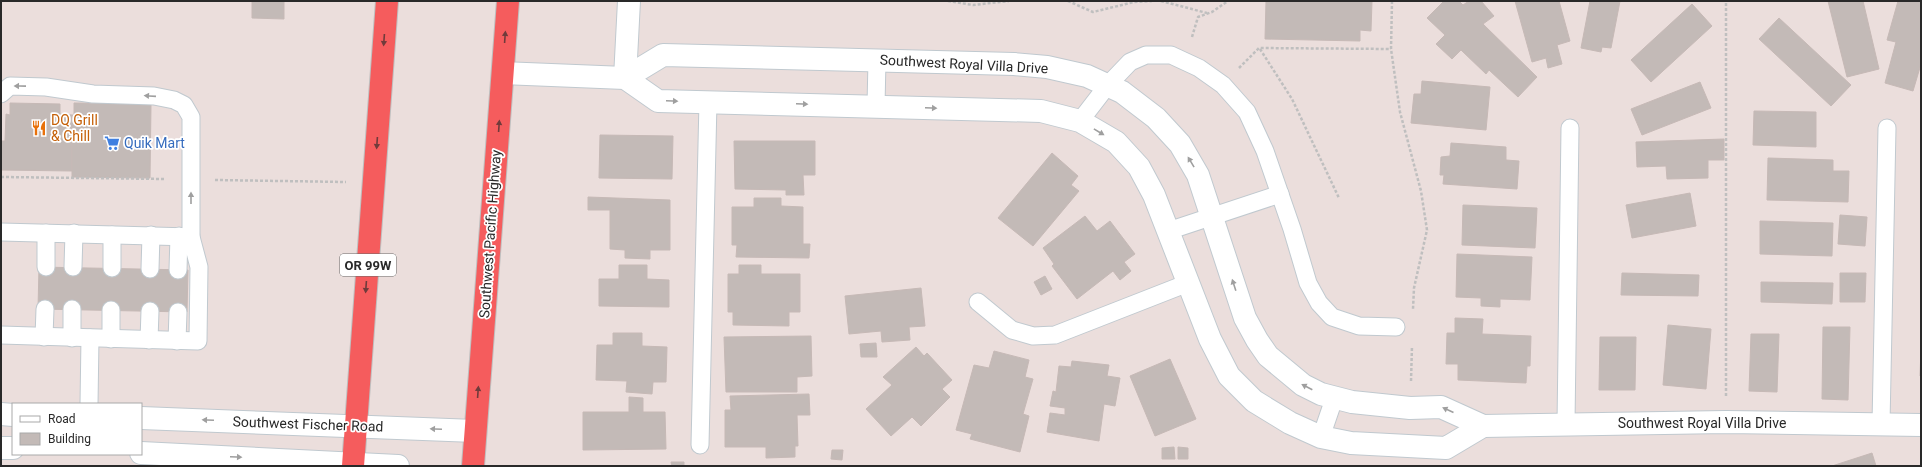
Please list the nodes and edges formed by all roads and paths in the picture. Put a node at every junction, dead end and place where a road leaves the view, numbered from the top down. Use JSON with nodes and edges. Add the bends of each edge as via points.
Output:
{"nodes":[{"id":1,"x":387,"y":1,"type":"edge"},
{"id":2,"x":508,"y":1,"type":"edge"},
{"id":3,"x":629,"y":1,"type":"edge"},
{"id":4,"x":948,"y":1,"type":"edge"},
{"id":5,"x":1009,"y":1,"type":"edge"},
{"id":6,"x":1068,"y":1,"type":"edge"},
{"id":7,"x":1141,"y":1,"type":"edge"},
{"id":8,"x":1152,"y":1,"type":"edge"},
{"id":9,"x":1161,"y":1,"type":"edge"},
{"id":10,"x":1228,"y":1,"type":"edge"},
{"id":11,"x":1392,"y":1,"type":"edge"},
{"id":12,"x":1726,"y":1,"type":"edge"},
{"id":13,"x":1208,"y":14,"type":"junction"},
{"id":14,"x":1197,"y":40,"type":"dead end"},
{"id":15,"x":1260,"y":48,"type":"junction"},
{"id":16,"x":1391,"y":49,"type":"junction"},
{"id":17,"x":877,"y":60,"type":"junction"},
{"id":18,"x":1235,"y":64,"type":"dead end"},
{"id":19,"x":1240,"y":68,"type":"junction"},
{"id":20,"x":503,"y":73,"type":"junction"},
{"id":21,"x":625,"y":78,"type":"junction"},
{"id":22,"x":1223,"y":85,"type":"junction"},
{"id":23,"x":1107,"y":86,"type":"junction"},
{"id":24,"x":1,"y":94,"type":"edge"},
{"id":25,"x":708,"y":102,"type":"junction"},
{"id":26,"x":876,"y":106,"type":"junction"},
{"id":27,"x":1080,"y":121,"type":"junction"},
{"id":28,"x":1570,"y":128,"type":"dead end"},
{"id":29,"x":1887,"y":128,"type":"dead end"},
{"id":30,"x":1280,"y":194,"type":"junction"},
{"id":31,"x":1339,"y":198,"type":"dead end"},
{"id":32,"x":1212,"y":217,"type":"junction"},
{"id":33,"x":1168,"y":231,"type":"junction"},
{"id":34,"x":1,"y":232,"type":"edge"},
{"id":35,"x":46,"y":233,"type":"junction"},
{"id":36,"x":74,"y":234,"type":"junction"},
{"id":37,"x":112,"y":235,"type":"junction"},
{"id":38,"x":150,"y":235,"type":"junction"},
{"id":39,"x":185,"y":236,"type":"junction"},
{"id":40,"x":46,"y":267,"type":"dead end"},
{"id":41,"x":73,"y":267,"type":"dead end"},
{"id":42,"x":112,"y":268,"type":"dead end"},
{"id":43,"x":150,"y":269,"type":"dead end"},
{"id":44,"x":178,"y":270,"type":"dead end"},
{"id":45,"x":1188,"y":283,"type":"junction"},
{"id":46,"x":978,"y":302,"type":"dead end"},
{"id":47,"x":45,"y":309,"type":"dead end"},
{"id":48,"x":72,"y":309,"type":"dead end"},
{"id":49,"x":111,"y":310,"type":"dead end"},
{"id":50,"x":150,"y":311,"type":"dead end"},
{"id":51,"x":1413,"y":311,"type":"dead end"},
{"id":52,"x":178,"y":312,"type":"dead end"},
{"id":53,"x":1396,"y":327,"type":"dead end"},
{"id":54,"x":1,"y":335,"type":"edge"},
{"id":55,"x":44,"y":337,"type":"junction"},
{"id":56,"x":72,"y":338,"type":"junction"},
{"id":57,"x":90,"y":338,"type":"junction"},
{"id":58,"x":111,"y":339,"type":"junction"},
{"id":59,"x":149,"y":340,"type":"junction"},
{"id":60,"x":177,"y":340,"type":"junction"},
{"id":61,"x":1412,"y":341,"type":"dead end"},
{"id":62,"x":1334,"y":399,"type":"junction"},
{"id":63,"x":89,"y":403,"type":"edge"},
{"id":64,"x":1410,"y":408,"type":"junction"},
{"id":65,"x":1,"y":414,"type":"edge"},
{"id":66,"x":12,"y":415,"type":"edge"},
{"id":67,"x":142,"y":418,"type":"edge"},
{"id":68,"x":1726,"y":422,"type":"junction"},
{"id":69,"x":1566,"y":424,"type":"junction"},
{"id":70,"x":1881,"y":424,"type":"junction"},
{"id":71,"x":1921,"y":425,"type":"edge"},
{"id":72,"x":356,"y":426,"type":"junction"},
{"id":73,"x":1483,"y":426,"type":"junction"},
{"id":74,"x":475,"y":431,"type":"junction"},
{"id":75,"x":1322,"y":437,"type":"junction"},
{"id":76,"x":700,"y":445,"type":"dead end"},
{"id":77,"x":1,"y":448,"type":"edge"},
{"id":78,"x":12,"y":448,"type":"edge"},
{"id":79,"x":142,"y":453,"type":"edge"},
{"id":80,"x":353,"y":464,"type":"edge"},
{"id":81,"x":398,"y":466,"type":"edge"},
{"id":82,"x":473,"y":466,"type":"edge"}],
"edges":[{"from":1,"to":72,"type":"highway","number":"OR 99W","one_way":true},
{"from":20,"to":2,"type":"highway","name":"Southwest Pacific Highway","one_way":true},
{"from":3,"to":21,"type":"street"},
{"from":4,"to":5,"type":"path","via":[[973,5]]},
{"from":6,"to":7,"type":"path","via":[[1093,12]]},
{"from":7,"to":8,"type":"path"},
{"from":9,"to":13,"type":"path"},
{"from":10,"to":13,"type":"path"},
{"from":11,"to":16,"type":"path"},
{"from":12,"to":68,"type":"path"},
{"from":13,"to":14,"type":"path","via":[[1198,17],[1191,36]]},
{"from":15,"to":16,"type":"path"},
{"from":15,"to":19,"type":"path"},
{"from":15,"to":31,"type":"path","via":[[1292,100]]},
{"from":16,"to":51,"type":"path","via":[[1400,112],[1421,191],[1427,230],[1414,288]]},
{"from":17,"to":21,"type":"street","name":"Southwest Royal Villa Drive","via":[[663,55]]},
{"from":17,"to":23,"type":"street","name":"Southwest Royal Villa Drive","via":[[1048,67],[1087,76]]},
{"from":17,"to":26,"type":"lane"},
{"from":18,"to":19,"type":"path"},
{"from":19,"to":22,"type":"path"},
{"from":20,"to":21,"type":"street"},
{"from":74,"to":20,"type":"highway","name":"Southwest Pacific Highway","one_way":true},
{"from":21,"to":25,"type":"street","name":"Southwest Royal Villa Drive","one_way":true,"via":[[658,101]]},
{"from":22,"to":23,"type":"lane","via":[[1199,68],[1171,55],[1152,55],[1130,62]]},
{"from":22,"to":30,"type":"lane","via":[[1247,112],[1265,151]]},
{"from":23,"to":27,"type":"lane"},
{"from":32,"to":23,"type":"street","name":"Southwest Royal Villa Drive","one_way":true,"via":[[1198,175],[1180,144],[1156,118],[1122,92]]},
{"from":39,"to":24,"type":"lane","one_way":true,"via":[[191,117],[184,105],[154,96],[93,94],[46,87],[10,86]]},
{"from":25,"to":26,"type":"street","name":"Southwest Royal Villa Drive","one_way":true},
{"from":25,"to":76,"type":"lane"},
{"from":26,"to":27,"type":"street","name":"Southwest Royal Villa Drive","one_way":true,"via":[[1041,111]]},
{"from":27,"to":33,"type":"street","name":"Southwest Royal Villa Drive","one_way":true,"via":[[1116,142],[1139,167],[1154,195]]},
{"from":28,"to":69,"type":"lane"},
{"from":29,"to":70,"type":"lane"},
{"from":30,"to":32,"type":"lane"},
{"from":30,"to":53,"type":"lane","via":[[1308,283],[1319,303],[1332,317],[1352,324]]},
{"from":32,"to":33,"type":"lane"},
{"from":62,"to":32,"type":"street","name":"Southwest Royal Villa Drive","one_way":true,"via":[[1303,385],[1268,356],[1256,340],[1245,318]]},
{"from":33,"to":45,"type":"street","name":"Southwest Royal Villa Drive"},
{"from":34,"to":35,"type":"lane"},
{"from":35,"to":36,"type":"lane"},
{"from":35,"to":40,"type":"lane"},
{"from":36,"to":37,"type":"lane"},
{"from":36,"to":41,"type":"lane"},
{"from":37,"to":38,"type":"lane"},
{"from":37,"to":42,"type":"lane"},
{"from":38,"to":39,"type":"lane"},
{"from":38,"to":43,"type":"lane"},
{"from":39,"to":44,"type":"lane"},
{"from":39,"to":60,"type":"lane","via":[[200,267],[198,341]]},
{"from":45,"to":46,"type":"lane","via":[[1055,335],[1033,336],[1012,330]]},
{"from":45,"to":75,"type":"street","name":"Southwest Royal Villa Drive","via":[[1210,339],[1229,376],[1254,401],[1290,423]]},
{"from":47,"to":55,"type":"lane"},
{"from":48,"to":56,"type":"lane"},
{"from":49,"to":58,"type":"lane"},
{"from":50,"to":59,"type":"lane"},
{"from":52,"to":60,"type":"lane"},
{"from":54,"to":55,"type":"lane"},
{"from":55,"to":56,"type":"lane"},
{"from":56,"to":57,"type":"lane"},
{"from":57,"to":58,"type":"lane"},
{"from":57,"to":63,"type":"lane"},
{"from":58,"to":59,"type":"lane"},
{"from":59,"to":60,"type":"lane"},
{"from":61,"to":64,"type":"path"},
{"from":62,"to":64,"type":"street","name":"Southwest Royal Villa Drive"},
{"from":62,"to":75,"type":"lane"},
{"from":73,"to":64,"type":"street","name":"Southwest Royal Villa Drive","one_way":true,"via":[[1441,407]]},
{"from":65,"to":66,"type":"street"},
{"from":72,"to":67,"type":"street","name":"Southwest Fischer Road","one_way":true},
{"from":68,"to":69,"type":"street","name":"Southwest Royal Villa Drive"},
{"from":68,"to":70,"type":"street","name":"Southwest Royal Villa Drive"},
{"from":69,"to":73,"type":"street","name":"Southwest Royal Villa Drive"},
{"from":70,"to":71,"type":"street","name":"Southwest Royal Villa Drive"},
{"from":74,"to":72,"type":"street","name":"Southwest Fischer Road","one_way":true},
{"from":72,"to":80,"type":"highway","number":"OR 99W"},
{"from":73,"to":75,"type":"street","name":"Southwest Royal Villa Drive","via":[[1446,448],[1351,443]]},
{"from":74,"to":82,"type":"highway","name":"Southwest Pacific Highway"},
{"from":77,"to":78,"type":"street"},
{"from":79,"to":80,"type":"street","one_way":true},
{"from":80,"to":81,"type":"street"}]}
